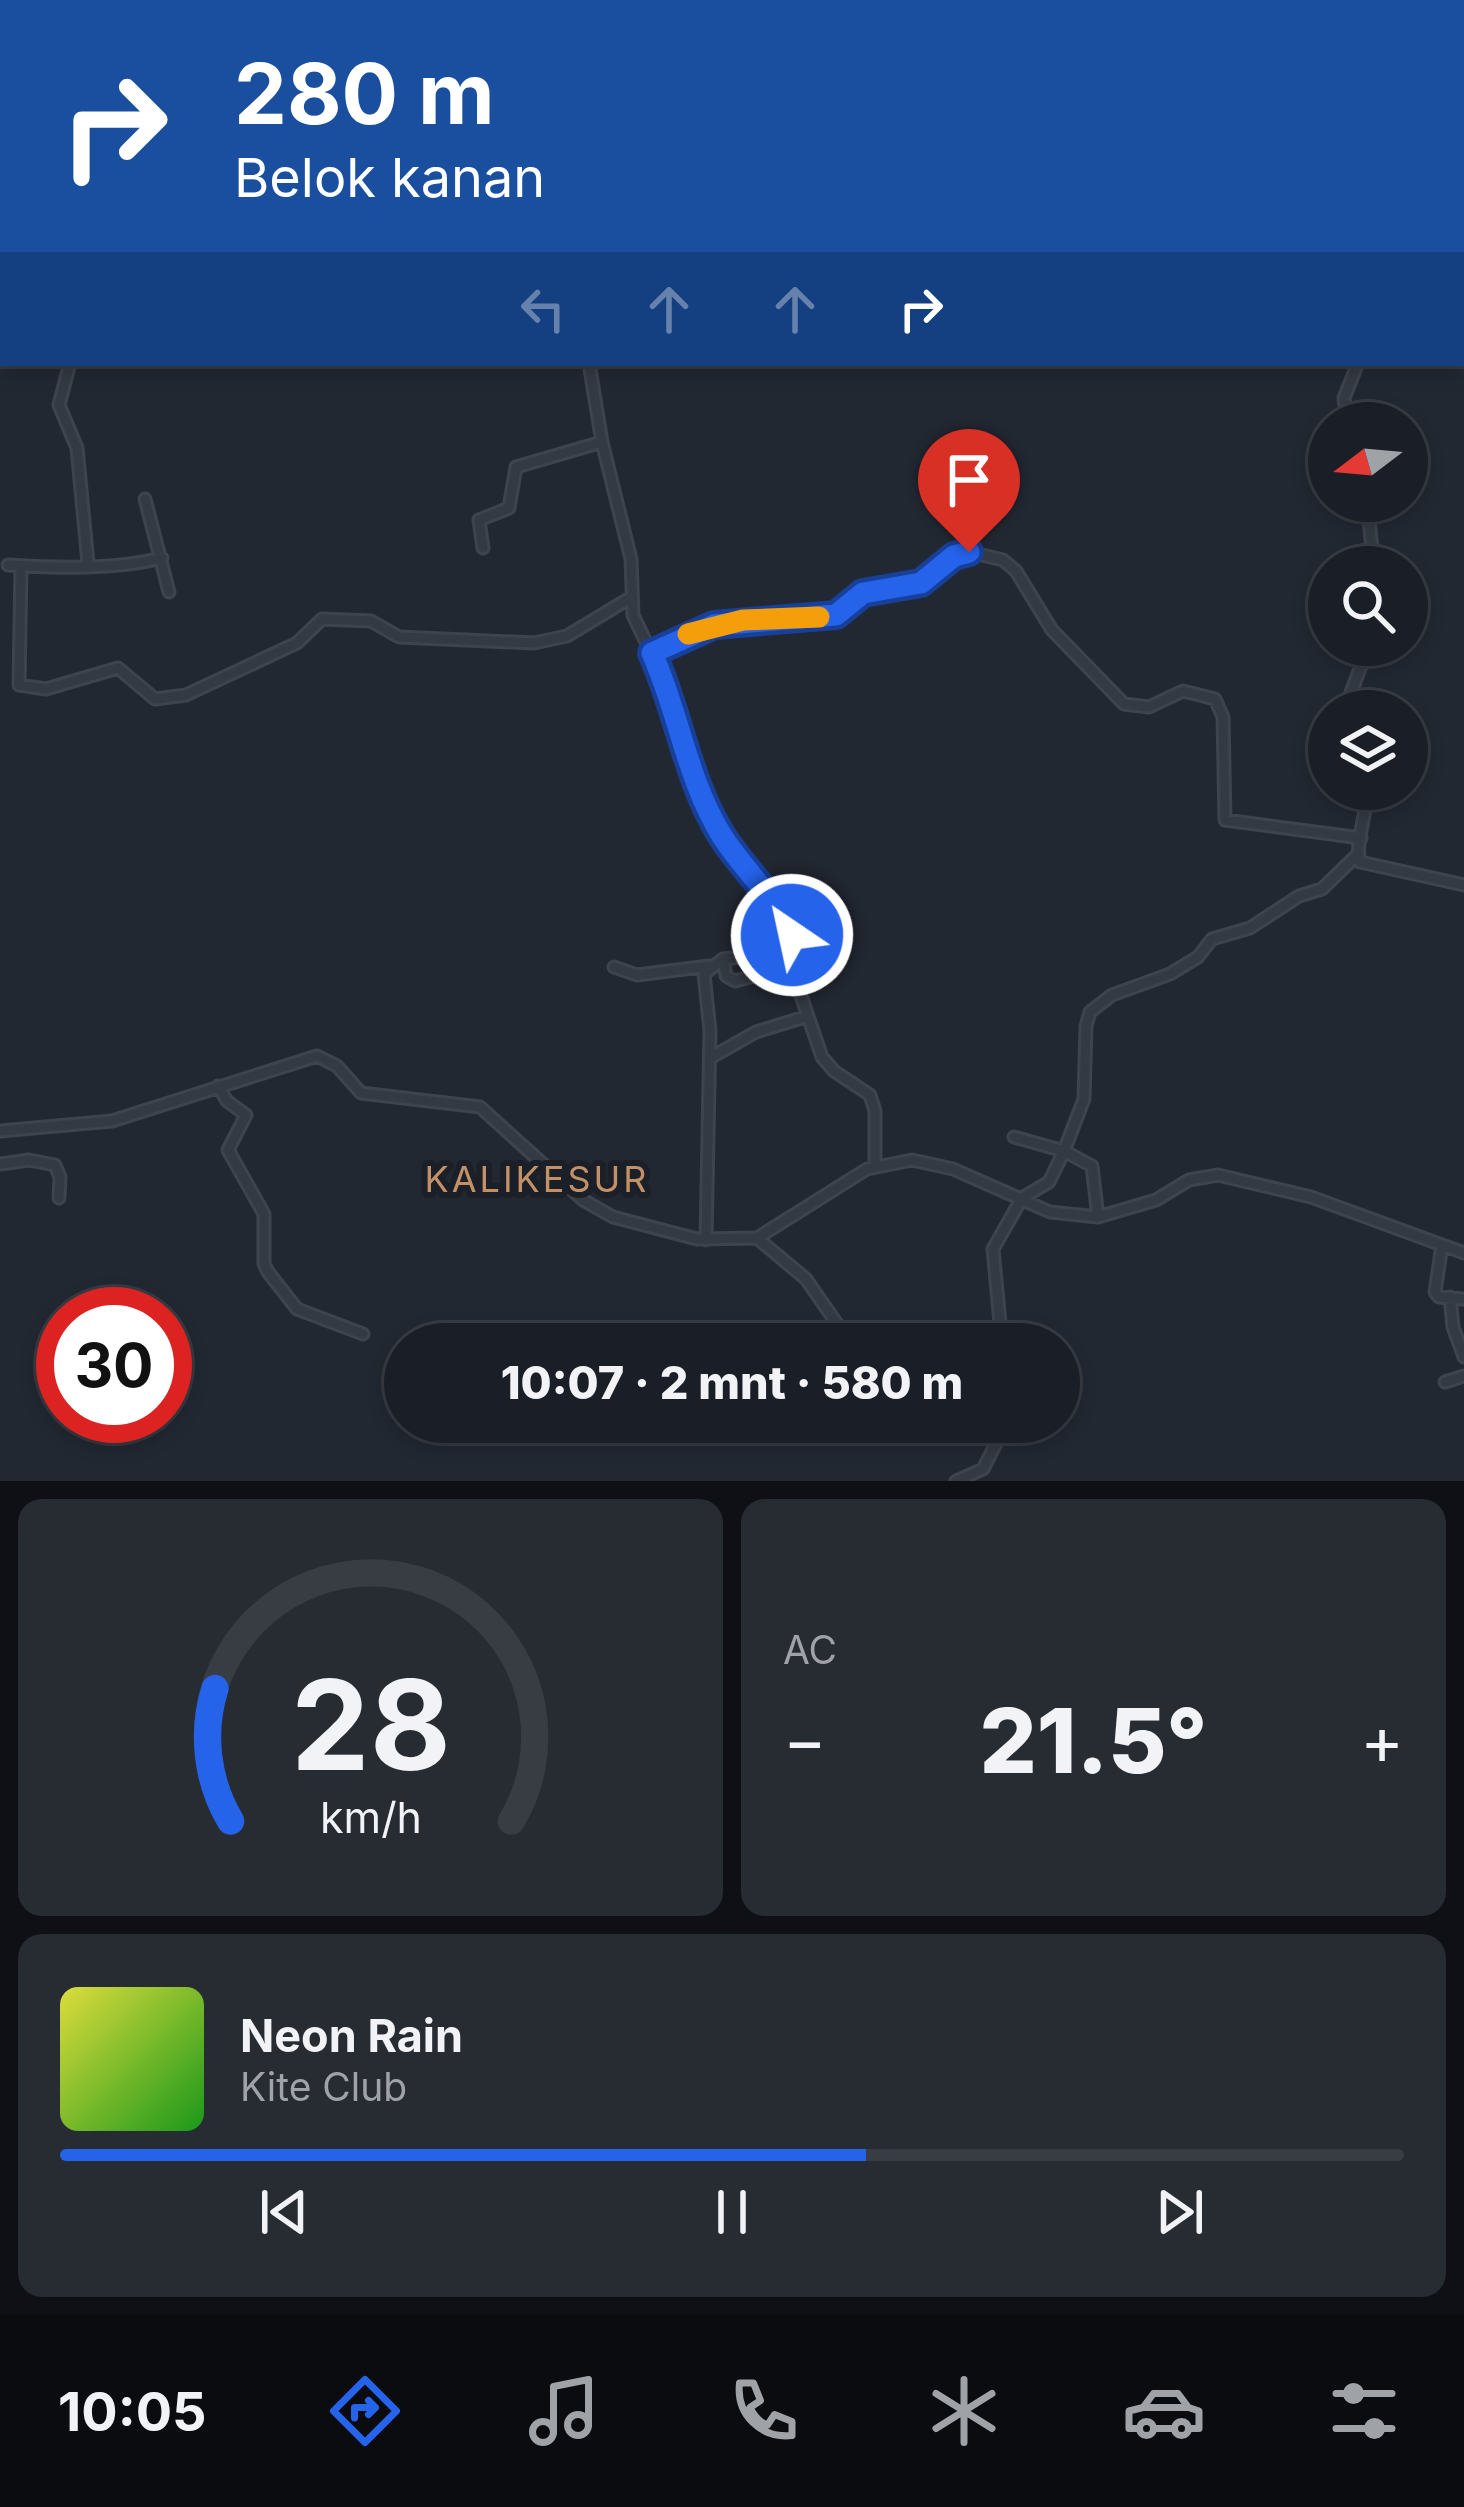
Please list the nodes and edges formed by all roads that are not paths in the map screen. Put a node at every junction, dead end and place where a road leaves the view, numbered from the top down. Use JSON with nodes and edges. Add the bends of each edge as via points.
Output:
{"nodes":[{"id":1,"x":69,"y":366,"type":"edge"},
{"id":2,"x":589,"y":366,"type":"edge"},
{"id":3,"x":1357,"y":366,"type":"edge"},
{"id":4,"x":1344,"y":402,"type":"edge"},
{"id":5,"x":602,"y":442,"type":"junction"},
{"id":6,"x":145,"y":500,"type":"dead end"},
{"id":7,"x":483,"y":548,"type":"dead end"},
{"id":8,"x":161,"y":558,"type":"junction"},
{"id":9,"x":88,"y":563,"type":"junction"},
{"id":10,"x":8,"y":565,"type":"dead end"},
{"id":11,"x":21,"y":566,"type":"junction"},
{"id":12,"x":170,"y":592,"type":"dead end"},
{"id":13,"x":630,"y":598,"type":"junction"},
{"id":14,"x":652,"y":653,"type":"junction"},
{"id":15,"x":1367,"y":810,"type":"edge"},
{"id":16,"x":1361,"y":838,"type":"junction"},
{"id":17,"x":1358,"y":855,"type":"junction"},
{"id":18,"x":1464,"y":885,"type":"edge"},
{"id":19,"x":793,"y":952,"type":"junction"},
{"id":20,"x":723,"y":959,"type":"junction"},
{"id":21,"x":795,"y":965,"type":"junction"},
{"id":22,"x":709,"y":966,"type":"junction"},
{"id":23,"x":614,"y":967,"type":"dead end"},
{"id":24,"x":808,"y":1016,"type":"junction"},
{"id":25,"x":710,"y":1058,"type":"junction"},
{"id":26,"x":218,"y":1086,"type":"junction"},
{"id":27,"x":0,"y":1131,"type":"edge"},
{"id":28,"x":1014,"y":1137,"type":"dead end"},
{"id":29,"x":942,"y":1150,"type":"dead end"},
{"id":30,"x":1064,"y":1151,"type":"junction"},
{"id":31,"x":0,"y":1164,"type":"edge"},
{"id":32,"x":938,"y":1164,"type":"junction"},
{"id":33,"x":874,"y":1166,"type":"junction"},
{"id":34,"x":58,"y":1198,"type":"dead end"},
{"id":35,"x":1022,"y":1198,"type":"junction"},
{"id":36,"x":1098,"y":1217,"type":"junction"},
{"id":37,"x":757,"y":1238,"type":"junction"},
{"id":38,"x":706,"y":1240,"type":"junction"},
{"id":39,"x":1442,"y":1245,"type":"junction"},
{"id":40,"x":1464,"y":1253,"type":"edge"},
{"id":41,"x":1450,"y":1297,"type":"junction"},
{"id":42,"x":1464,"y":1299,"type":"edge"},
{"id":43,"x":836,"y":1323,"type":"edge"},
{"id":44,"x":1000,"y":1323,"type":"edge"},
{"id":45,"x":363,"y":1334,"type":"dead end"},
{"id":46,"x":1464,"y":1357,"type":"edge"},
{"id":47,"x":1464,"y":1376,"type":"edge"},
{"id":48,"x":1445,"y":1382,"type":"dead end"},
{"id":49,"x":996,"y":1443,"type":"edge"},
{"id":50,"x":956,"y":1481,"type":"edge"}],
"edges":[{"from":1,"to":9,"type":"street","via":[[59,405],[77,448]]},
{"from":2,"to":5,"type":"street"},
{"from":3,"to":4,"type":"street"},
{"from":5,"to":7,"type":"street","via":[[516,467],[509,508],[479,520]]},
{"from":5,"to":13,"type":"street","via":[[631,560]]},
{"from":6,"to":8,"type":"street"},
{"from":8,"to":9,"type":"street","via":[[104,568]]},
{"from":8,"to":12,"type":"street"},
{"from":9,"to":11,"type":"street"},
{"from":10,"to":11,"type":"street"},
{"from":11,"to":13,"type":"street","via":[[19,686],[46,689],[118,668],[163,699],[297,643],[322,620],[371,621],[399,638],[535,643],[567,636]]},
{"from":13,"to":14,"type":"street"},
{"from":14,"to":16,"type":"street","via":[[714,625],[836,615],[863,593],[921,583],[954,556],[986,554],[1016,571],[1052,630],[1124,704],[1149,707],[1183,691],[1215,699],[1223,717],[1225,820]]},
{"from":14,"to":19,"type":"street","via":[[704,799],[787,923]]},
{"from":15,"to":16,"type":"street"},
{"from":16,"to":17,"type":"street"},
{"from":17,"to":18,"type":"street","via":[[1379,869]]},
{"from":17,"to":30,"type":"street","via":[[1322,889],[1212,939],[1170,974],[1090,1012],[1084,1099]]},
{"from":19,"to":20,"type":"street"},
{"from":19,"to":21,"type":"street"},
{"from":20,"to":21,"type":"street","via":[[735,982]]},
{"from":20,"to":22,"type":"street"},
{"from":21,"to":24,"type":"street"},
{"from":22,"to":23,"type":"street","via":[[637,975]]},
{"from":22,"to":25,"type":"street","via":[[701,984]]},
{"from":24,"to":25,"type":"street"},
{"from":24,"to":33,"type":"street","via":[[823,1057],[870,1095]]},
{"from":25,"to":38,"type":"street"},
{"from":26,"to":27,"type":"street","via":[[112,1121]]},
{"from":26,"to":38,"type":"street","via":[[323,1056],[361,1093],[480,1107],[583,1200],[613,1217]]},
{"from":26,"to":45,"type":"street","via":[[246,1115],[228,1146],[264,1214],[264,1264],[297,1309]]},
{"from":28,"to":30,"type":"street"},
{"from":29,"to":32,"type":"street"},
{"from":30,"to":35,"type":"street","via":[[1049,1182]]},
{"from":30,"to":36,"type":"street","via":[[1090,1162]]},
{"from":31,"to":34,"type":"street","via":[[55,1165]]},
{"from":32,"to":33,"type":"street"},
{"from":32,"to":35,"type":"street"},
{"from":33,"to":37,"type":"street"},
{"from":35,"to":36,"type":"street","via":[[1050,1212]]},
{"from":35,"to":44,"type":"street","via":[[993,1249]]},
{"from":36,"to":39,"type":"street","via":[[1218,1174],[1311,1197]]},
{"from":37,"to":38,"type":"street"},
{"from":37,"to":43,"type":"street","via":[[806,1279]]},
{"from":39,"to":40,"type":"street"},
{"from":39,"to":41,"type":"street","via":[[1434,1287]]},
{"from":41,"to":42,"type":"street"},
{"from":41,"to":46,"type":"street"},
{"from":47,"to":48,"type":"street"},
{"from":49,"to":50,"type":"street","via":[[983,1469]]}]}
